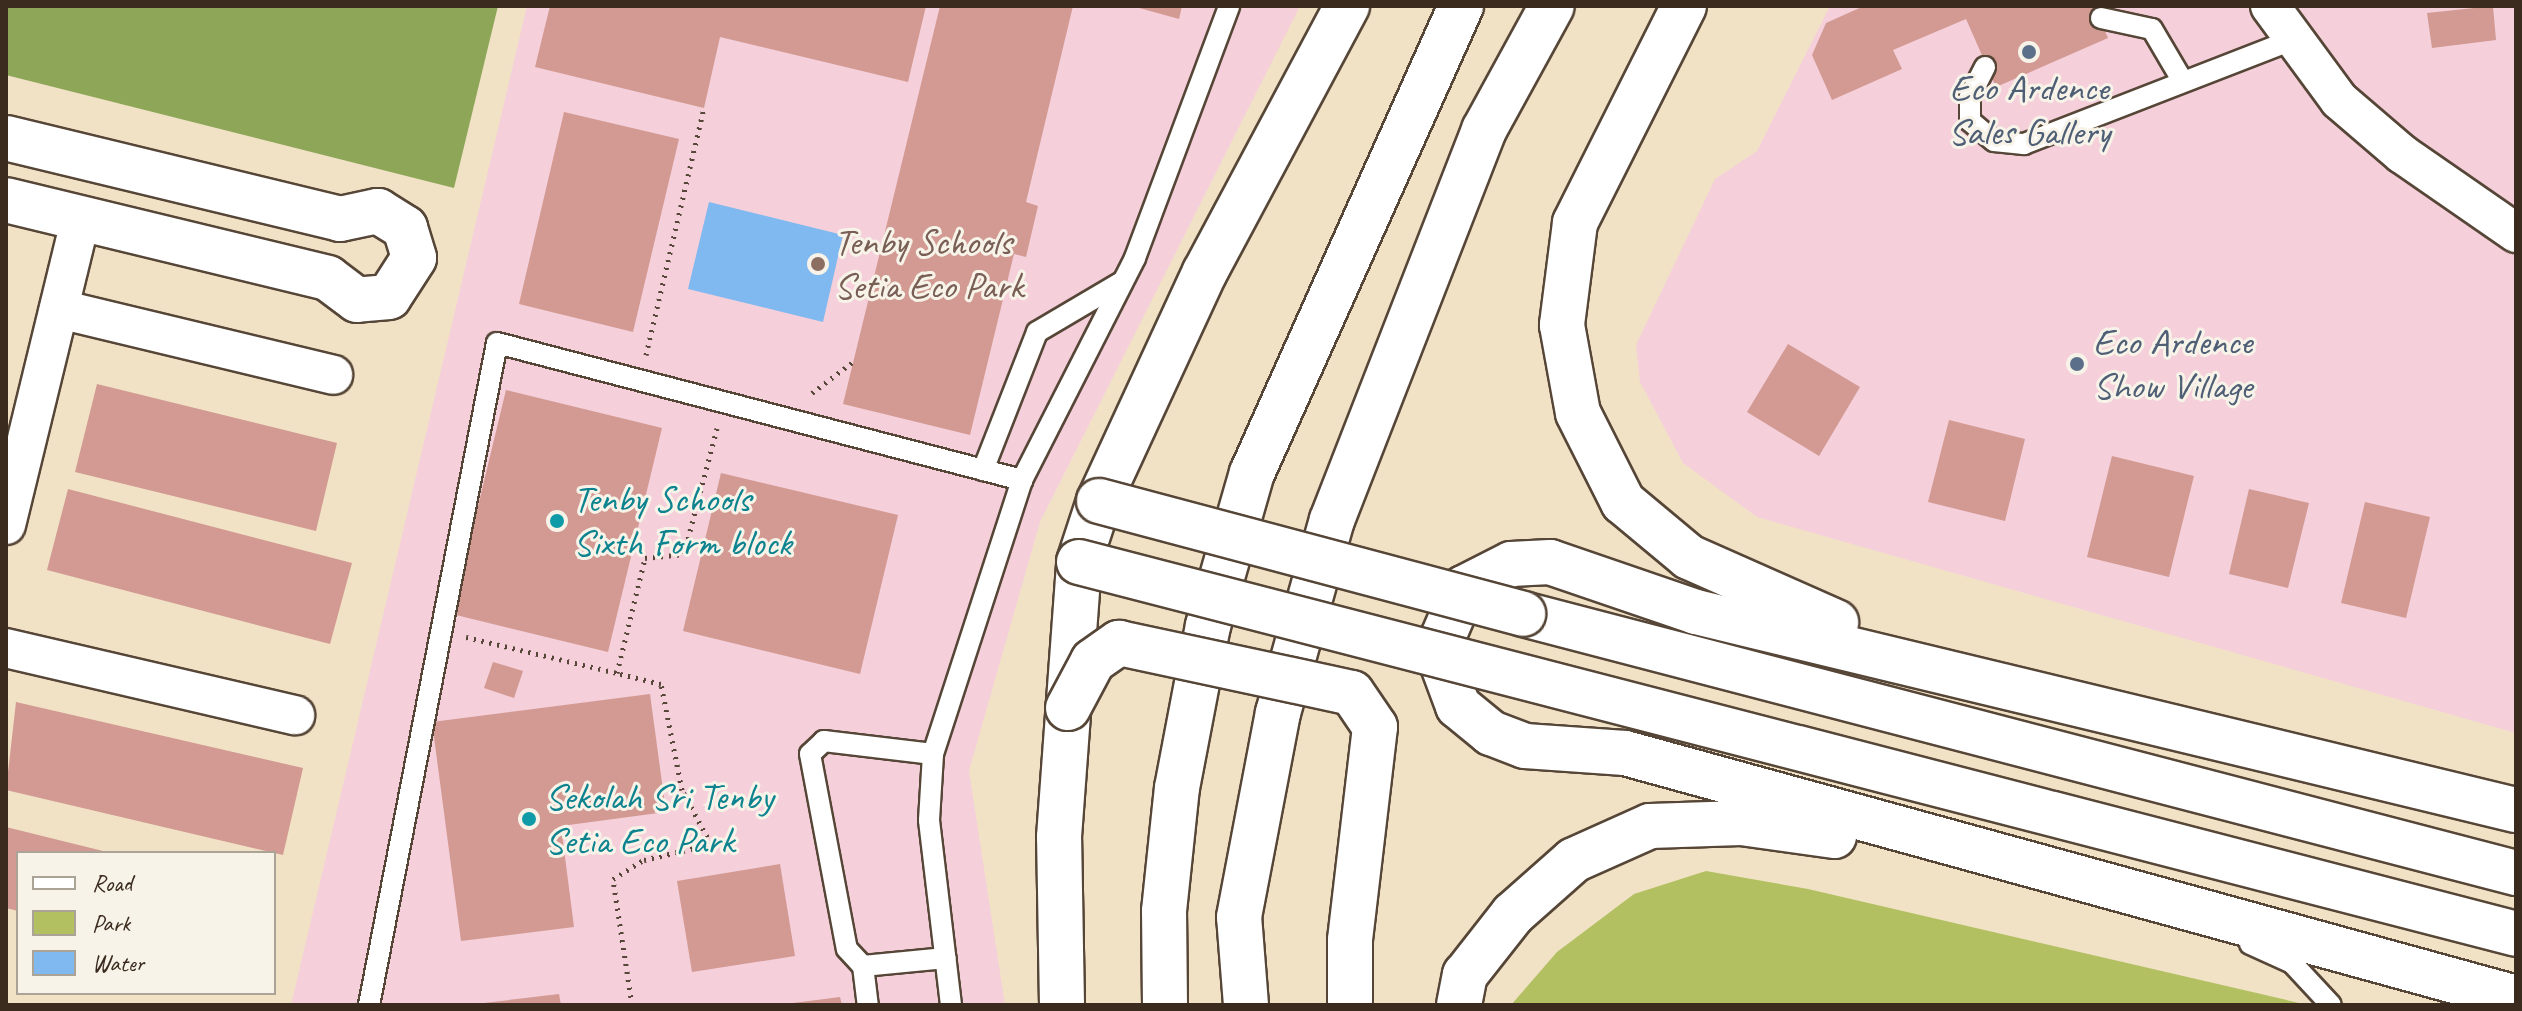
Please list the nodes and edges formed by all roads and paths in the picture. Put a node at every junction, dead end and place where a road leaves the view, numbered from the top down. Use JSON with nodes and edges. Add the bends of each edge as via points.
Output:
{"nodes":[{"id":1,"x":1229,"y":6,"type":"edge"},
{"id":2,"x":1347,"y":6,"type":"edge"},
{"id":3,"x":1461,"y":6,"type":"edge"},
{"id":4,"x":1552,"y":6,"type":"edge"},
{"id":5,"x":1684,"y":6,"type":"edge"},
{"id":6,"x":2270,"y":6,"type":"edge"},
{"id":7,"x":2101,"y":18,"type":"dead end"},
{"id":8,"x":2290,"y":41,"type":"junction"},
{"id":9,"x":1985,"y":67,"type":"dead end"},
{"id":10,"x":2182,"y":80,"type":"junction"},
{"id":11,"x":704,"y":108,"type":"dead end"},
{"id":12,"x":6,"y":138,"type":"edge"},
{"id":13,"x":6,"y":200,"type":"edge"},
{"id":14,"x":81,"y":218,"type":"junction"},
{"id":15,"x":2516,"y":233,"type":"edge"},
{"id":16,"x":1122,"y":282,"type":"junction"},
{"id":17,"x":59,"y":309,"type":"junction"},
{"id":18,"x":659,"y":359,"type":"dead end"},
{"id":19,"x":854,"y":361,"type":"dead end"},
{"id":20,"x":333,"y":375,"type":"dead end"},
{"id":21,"x":801,"y":391,"type":"dead end"},
{"id":22,"x":723,"y":402,"type":"junction"},
{"id":23,"x":983,"y":470,"type":"junction"},
{"id":24,"x":1022,"y":480,"type":"junction"},
{"id":25,"x":1099,"y":501,"type":"junction"},
{"id":26,"x":6,"y":525,"type":"edge"},
{"id":27,"x":1079,"y":562,"type":"junction"},
{"id":28,"x":442,"y":631,"type":"junction"},
{"id":29,"x":6,"y":648,"type":"edge"},
{"id":30,"x":617,"y":673,"type":"junction"},
{"id":31,"x":1967,"y":673,"type":"junction"},
{"id":32,"x":1068,"y":708,"type":"junction"},
{"id":33,"x":295,"y":715,"type":"dead end"},
{"id":34,"x":933,"y":754,"type":"junction"},
{"id":35,"x":2516,"y":807,"type":"edge"},
{"id":36,"x":2045,"y":871,"type":"junction"},
{"id":37,"x":2516,"y":873,"type":"edge"},
{"id":38,"x":2516,"y":934,"type":"edge"},
{"id":39,"x":946,"y":958,"type":"junction"},
{"id":40,"x":863,"y":966,"type":"junction"},
{"id":41,"x":2516,"y":998,"type":"edge"},
{"id":42,"x":369,"y":1005,"type":"edge"},
{"id":43,"x":632,"y":1005,"type":"edge"},
{"id":44,"x":868,"y":1005,"type":"edge"},
{"id":45,"x":951,"y":1005,"type":"edge"},
{"id":46,"x":1062,"y":1005,"type":"edge"},
{"id":47,"x":1165,"y":1005,"type":"edge"},
{"id":48,"x":1246,"y":1005,"type":"edge"},
{"id":49,"x":1350,"y":1005,"type":"edge"},
{"id":50,"x":1459,"y":1005,"type":"edge"},
{"id":51,"x":2331,"y":1005,"type":"edge"}],
"edges":[{"from":1,"to":16,"type":"lane","via":[[1186,136]]},
{"from":2,"to":25,"type":"main road","via":[[1205,272]]},
{"from":3,"to":47,"type":"main road","via":[[1252,473],[1208,626],[1177,788],[1164,911]]},
{"from":4,"to":48,"type":"main road","via":[[1484,130],[1332,520],[1278,713],[1239,917]]},
{"from":5,"to":31,"type":"main road","via":[[1575,223],[1562,325],[1578,413],[1623,502],[1689,557]]},
{"from":6,"to":8,"type":"street"},
{"from":7,"to":10,"type":"lane","via":[[2152,29]]},
{"from":8,"to":10,"type":"lane"},
{"from":8,"to":15,"type":"street","via":[[2339,100],[2402,154]]},
{"from":9,"to":10,"type":"lane","via":[[1970,96],[1970,121],[2009,145]]},
{"from":11,"to":18,"type":"path","via":[[645,354]]},
{"from":12,"to":14,"type":"main road","via":[[340,219],[378,211],[405,228],[414,258],[389,297],[357,300],[328,278]]},
{"from":13,"to":14,"type":"main road"},
{"from":14,"to":17,"type":"street"},
{"from":16,"to":23,"type":"lane","via":[[1037,332]]},
{"from":16,"to":24,"type":"lane"},
{"from":17,"to":20,"type":"street"},
{"from":17,"to":26,"type":"street"},
{"from":19,"to":21,"type":"path","via":[[816,394]]},
{"from":22,"to":23,"type":"lane"},
{"from":22,"to":28,"type":"lane","via":[[497,343]]},
{"from":22,"to":30,"type":"path","via":[[684,554],[645,558]]},
{"from":23,"to":24,"type":"lane"},
{"from":24,"to":34,"type":"lane"},
{"from":25,"to":27,"type":"main road"},
{"from":25,"to":37,"type":"main road","bridge":true},
{"from":27,"to":32,"type":"main road","bridge":true},
{"from":27,"to":38,"type":"main road","bridge":true},
{"from":28,"to":30,"type":"path"},
{"from":28,"to":42,"type":"lane"},
{"from":29,"to":33,"type":"street"},
{"from":30,"to":43,"type":"path","via":[[661,684],[682,790],[711,844],[644,860],[613,879]]},
{"from":31,"to":35,"type":"main road"},
{"from":31,"to":36,"type":"main road","via":[[1696,612],[1550,562],[1511,564],[1464,588],[1441,660],[1471,721],[1525,746],[1625,753]]},
{"from":32,"to":46,"type":"main road","via":[[1059,837]]},
{"from":32,"to":49,"type":"main road","bridge":true,"via":[[1093,661],[1119,643],[1352,693],[1375,727],[1350,940]]},
{"from":34,"to":39,"type":"lane","via":[[929,820]]},
{"from":34,"to":40,"type":"lane","via":[[824,741],[810,754],[841,937]]},
{"from":36,"to":41,"type":"main road"},
{"from":36,"to":50,"type":"main road","via":[[1741,823],[1650,826],[1574,860],[1513,914],[1465,975]]},
{"from":36,"to":51,"type":"lane","via":[[2218,929],[2292,963]]},
{"from":39,"to":40,"type":"lane"},
{"from":39,"to":45,"type":"lane"},
{"from":40,"to":44,"type":"lane"}]}
